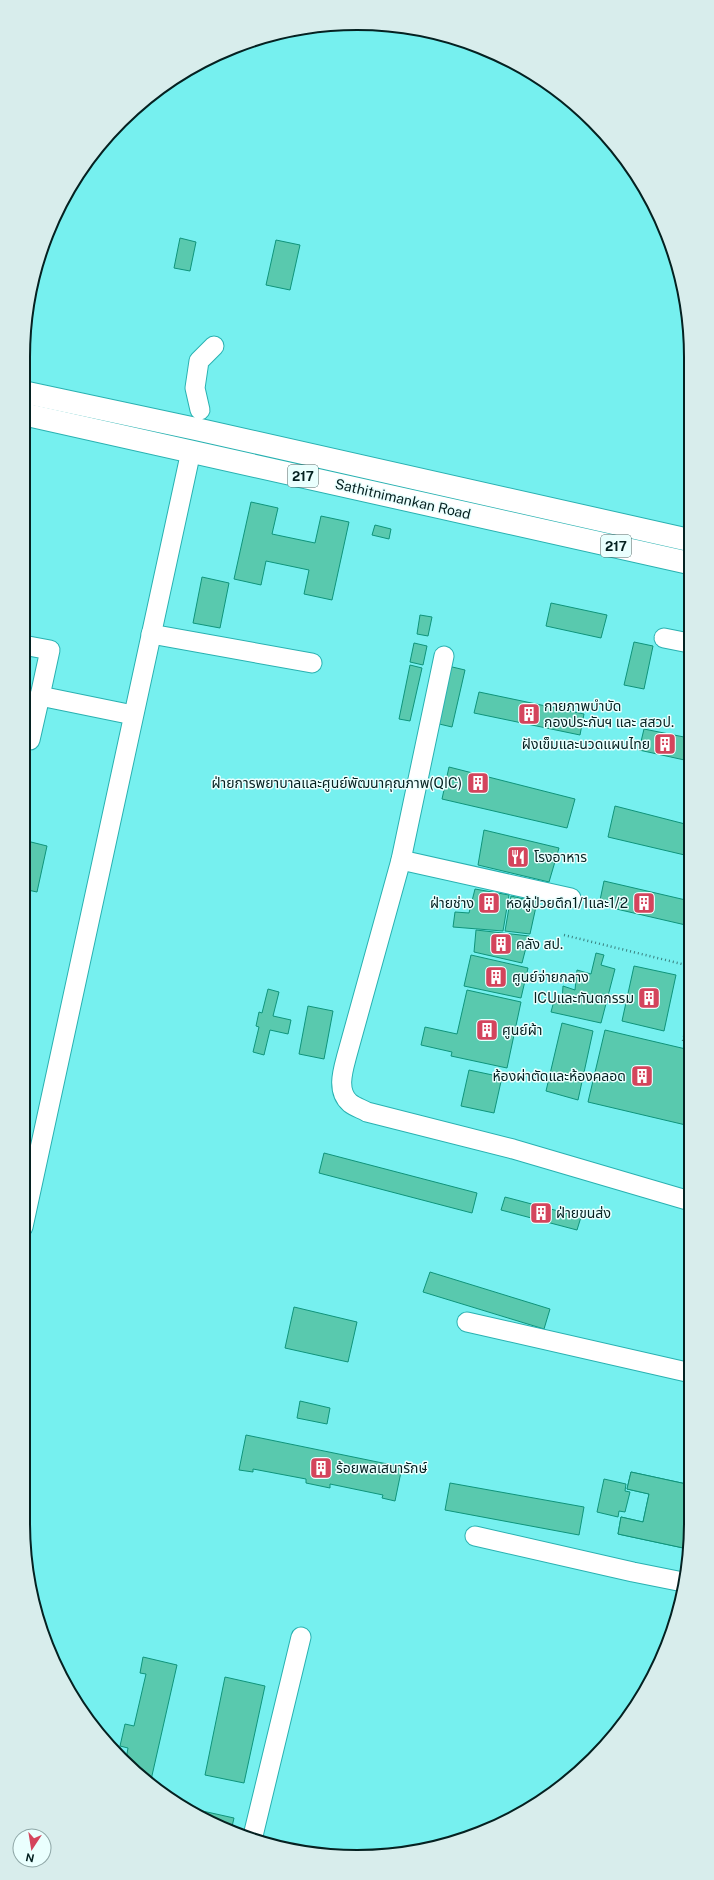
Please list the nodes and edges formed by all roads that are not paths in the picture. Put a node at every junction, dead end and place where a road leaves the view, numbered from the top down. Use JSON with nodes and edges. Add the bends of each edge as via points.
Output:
{"nodes":[{"id":1,"x":214,"y":346,"type":"dead end"},
{"id":2,"x":30,"y":393,"type":"edge"},
{"id":3,"x":30,"y":416,"type":"edge"},
{"id":4,"x":198,"y":419,"type":"junction"},
{"id":5,"x":191,"y":451,"type":"junction"},
{"id":6,"x":684,"y":539,"type":"edge"},
{"id":7,"x":684,"y":562,"type":"edge"},
{"id":8,"x":151,"y":634,"type":"junction"},
{"id":9,"x":664,"y":638,"type":"dead end"},
{"id":10,"x":684,"y":642,"type":"edge"},
{"id":11,"x":30,"y":646,"type":"edge"},
{"id":12,"x":444,"y":656,"type":"dead end"},
{"id":13,"x":312,"y":663,"type":"dead end"},
{"id":14,"x":40,"y":696,"type":"junction"},
{"id":15,"x":133,"y":715,"type":"junction"},
{"id":16,"x":30,"y":740,"type":"edge"},
{"id":17,"x":401,"y":860,"type":"junction"},
{"id":18,"x":571,"y":898,"type":"dead end"},
{"id":19,"x":30,"y":1194,"type":"edge"},
{"id":20,"x":684,"y":1199,"type":"edge"},
{"id":21,"x":467,"y":1322,"type":"dead end"},
{"id":22,"x":684,"y":1371,"type":"edge"},
{"id":23,"x":475,"y":1536,"type":"dead end"},
{"id":24,"x":679,"y":1581,"type":"edge"},
{"id":25,"x":301,"y":1637,"type":"dead end"},
{"id":26,"x":254,"y":1833,"type":"edge"}],
"edges":[{"from":1,"to":4,"type":"lane","via":[[199,361],[195,388]]},
{"from":2,"to":4,"type":"main road","name":"Sathitnimankan Road","number":"217"},
{"from":3,"to":5,"type":"main road","name":"Sathitnimankan Road","number":"217"},
{"from":4,"to":5,"type":"main road"},
{"from":4,"to":6,"type":"main road","name":"Sathitnimankan Road","number":"217"},
{"from":5,"to":7,"type":"main road","name":"Sathitnimankan Road","number":"217"},
{"from":5,"to":8,"type":"lane"},
{"from":8,"to":13,"type":"lane"},
{"from":8,"to":15,"type":"lane"},
{"from":9,"to":10,"type":"lane"},
{"from":11,"to":14,"type":"lane","via":[[50,650]]},
{"from":12,"to":17,"type":"lane"},
{"from":14,"to":15,"type":"lane"},
{"from":14,"to":16,"type":"lane"},
{"from":15,"to":19,"type":"lane"},
{"from":17,"to":18,"type":"lane"},
{"from":17,"to":20,"type":"lane","via":[[343,1072],[343,1094],[350,1103],[368,1112],[513,1149]]},
{"from":21,"to":22,"type":"lane"},
{"from":23,"to":24,"type":"lane"},
{"from":25,"to":26,"type":"lane"}]}
